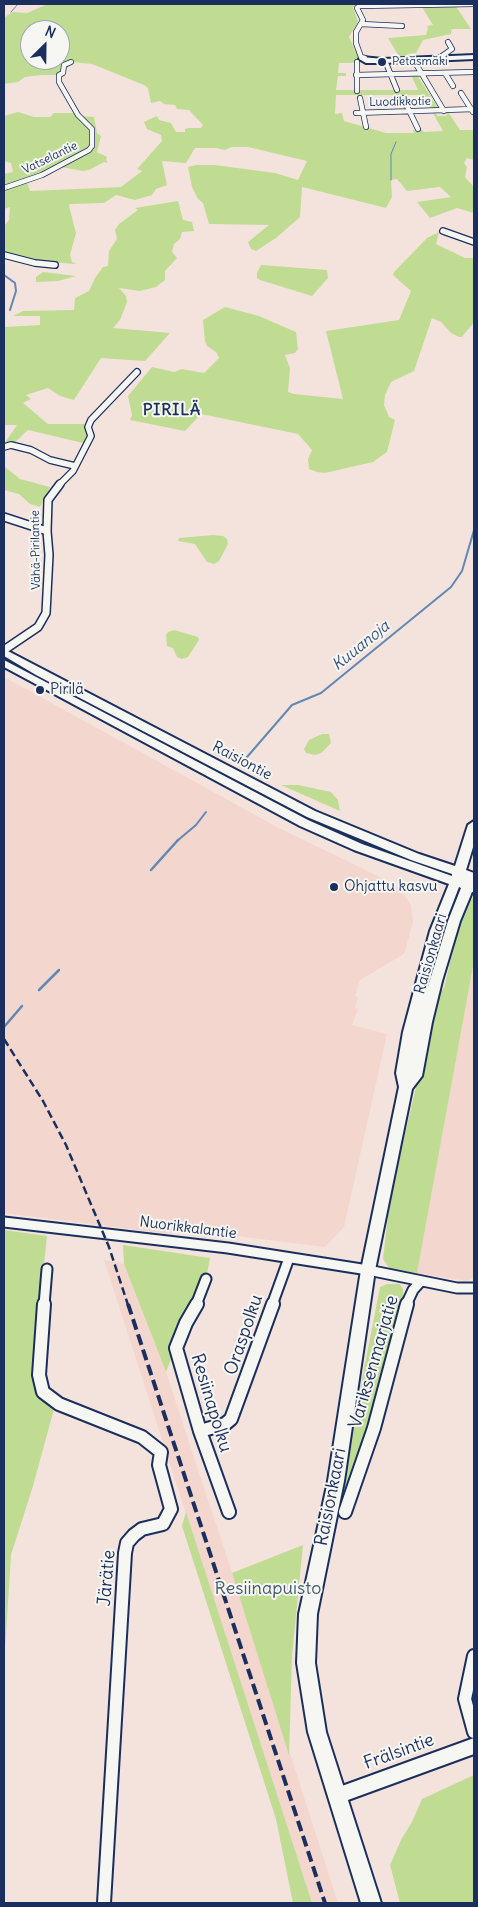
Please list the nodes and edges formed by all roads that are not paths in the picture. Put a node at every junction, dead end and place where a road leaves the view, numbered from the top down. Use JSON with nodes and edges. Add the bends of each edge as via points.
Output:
{"nodes":[{"id":1,"x":474,"y":4,"type":"edge"},
{"id":2,"x":424,"y":5,"type":"edge"},
{"id":3,"x":361,"y":24,"type":"junction"},
{"id":4,"x":402,"y":26,"type":"dead end"},
{"id":5,"x":448,"y":42,"type":"dead end"},
{"id":6,"x":363,"y":57,"type":"joint"},
{"id":7,"x":474,"y":57,"type":"edge"},
{"id":8,"x":439,"y":58,"type":"junction"},
{"id":9,"x":413,"y":59,"type":"junction"},
{"id":10,"x":71,"y":62,"type":"dead end"},
{"id":11,"x":357,"y":62,"type":"dead end"},
{"id":12,"x":385,"y":62,"type":"junction"},
{"id":13,"x":474,"y":72,"type":"edge"},
{"id":14,"x":445,"y":73,"type":"junction"},
{"id":15,"x":422,"y":74,"type":"junction"},
{"id":16,"x":356,"y":75,"type":"junction"},
{"id":17,"x":392,"y":75,"type":"junction"},
{"id":18,"x":453,"y":86,"type":"dead end"},
{"id":19,"x":397,"y":90,"type":"dead end"},
{"id":20,"x":357,"y":91,"type":"dead end"},
{"id":21,"x":461,"y":94,"type":"dead end"},
{"id":22,"x":360,"y":98,"type":"dead end"},
{"id":23,"x":403,"y":98,"type":"dead end"},
{"id":24,"x":444,"y":111,"type":"junction"},
{"id":25,"x":473,"y":111,"type":"edge"},
{"id":26,"x":356,"y":113,"type":"dead end"},
{"id":27,"x":363,"y":113,"type":"junction"},
{"id":28,"x":410,"y":113,"type":"junction"},
{"id":29,"x":366,"y":127,"type":"dead end"},
{"id":30,"x":418,"y":129,"type":"dead end"},
{"id":31,"x":4,"y":188,"type":"edge"},
{"id":32,"x":443,"y":231,"type":"dead end"},
{"id":33,"x":474,"y":242,"type":"edge"},
{"id":34,"x":4,"y":255,"type":"edge"},
{"id":35,"x":55,"y":264,"type":"dead end"},
{"id":36,"x":137,"y":372,"type":"dead end"},
{"id":37,"x":5,"y":446,"type":"edge"},
{"id":38,"x":75,"y":466,"type":"junction"},
{"id":39,"x":4,"y":517,"type":"edge"},
{"id":40,"x":47,"y":532,"type":"junction"},
{"id":41,"x":4,"y":651,"type":"edge"},
{"id":42,"x":4,"y":663,"type":"edge"},
{"id":43,"x":474,"y":825,"type":"edge"},
{"id":44,"x":456,"y":877,"type":"junction"},
{"id":45,"x":472,"y":880,"type":"edge"},
{"id":46,"x":406,"y":1087,"type":"junction"},
{"id":47,"x":4,"y":1222,"type":"edge"},
{"id":48,"x":289,"y":1258,"type":"junction"},
{"id":49,"x":47,"y":1269,"type":"dead end"},
{"id":50,"x":368,"y":1270,"type":"junction"},
{"id":51,"x":206,"y":1279,"type":"dead end"},
{"id":52,"x":421,"y":1281,"type":"junction"},
{"id":53,"x":474,"y":1288,"type":"edge"},
{"id":54,"x":200,"y":1431,"type":"junction"},
{"id":55,"x":229,"y":1512,"type":"dead end"},
{"id":56,"x":345,"y":1512,"type":"dead end"},
{"id":57,"x":474,"y":1656,"type":"edge"},
{"id":58,"x":474,"y":1732,"type":"edge"},
{"id":59,"x":474,"y":1746,"type":"edge"},
{"id":60,"x":337,"y":1796,"type":"junction"},
{"id":61,"x":104,"y":1903,"type":"edge"},
{"id":62,"x":371,"y":1903,"type":"edge"}],
"edges":[{"from":1,"to":2,"type":"street"},
{"from":2,"to":3,"type":"street","via":[[359,6]]},
{"from":3,"to":4,"type":"street"},
{"from":3,"to":6,"type":"street","via":[[356,32],[356,43]]},
{"from":5,"to":8,"type":"street","via":[[452,48]]},
{"from":6,"to":12,"type":"street"},
{"from":7,"to":8,"type":"street"},
{"from":8,"to":9,"type":"street"},
{"from":9,"to":12,"type":"street"},
{"from":9,"to":15,"type":"street"},
{"from":10,"to":31,"type":"street","name":"Vatselantie","via":[[64,65],[63,73],[58,75],[59,82],[78,115],[92,129],[92,146],[42,175]]},
{"from":11,"to":16,"type":"street"},
{"from":12,"to":17,"type":"street"},
{"from":13,"to":14,"type":"street"},
{"from":14,"to":15,"type":"street"},
{"from":14,"to":18,"type":"street"},
{"from":15,"to":17,"type":"street"},
{"from":15,"to":24,"type":"street"},
{"from":16,"to":17,"type":"street"},
{"from":16,"to":20,"type":"street"},
{"from":17,"to":19,"type":"street"},
{"from":21,"to":25,"type":"street"},
{"from":22,"to":27,"type":"street"},
{"from":23,"to":28,"type":"street"},
{"from":24,"to":25,"type":"street"},
{"from":24,"to":28,"type":"street","name":"Luodikkotie"},
{"from":26,"to":27,"type":"street","name":"Luodikkotie"},
{"from":27,"to":28,"type":"street","name":"Luodikkotie"},
{"from":27,"to":29,"type":"street"},
{"from":28,"to":30,"type":"street"},
{"from":32,"to":33,"type":"street"},
{"from":34,"to":35,"type":"street"},
{"from":36,"to":38,"type":"street","name":"Vähä-Pirilantie","via":[[91,420],[88,427],[90,436]]},
{"from":37,"to":38,"type":"street","via":[[31,450],[50,460]]},
{"from":38,"to":40,"type":"street","name":"Vähä-Pirilantie","via":[[48,500]]},
{"from":39,"to":40,"type":"street"},
{"from":40,"to":41,"type":"street","name":"Vähä-Pirilantie","via":[[46,613],[38,627]]},
{"from":41,"to":44,"type":"main road","name":"Raisiontie","via":[[310,814]]},
{"from":42,"to":44,"type":"main road","name":"Raisiontie","via":[[304,823],[358,847]]},
{"from":43,"to":44,"type":"main road","name":"Raisionkaari"},
{"from":44,"to":45,"type":"main road","name":"Raisiontie"},
{"from":44,"to":46,"type":"main road","name":"Raisionkaari","via":[[436,931],[412,1020],[403,1073]]},
{"from":45,"to":46,"type":"main road","name":"Raisionkaari","via":[[454,921],[425,1022],[414,1076]]},
{"from":46,"to":50,"type":"main road","name":"Raisionkaari"},
{"from":47,"to":48,"type":"street","name":"Nuorikkalantie","via":[[218,1246]]},
{"from":48,"to":50,"type":"street","name":"Nuorikkalantie"},
{"from":48,"to":54,"type":"street","name":"Oraspolku","via":[[232,1419]]},
{"from":49,"to":61,"type":"street","name":"Järätie","via":[[39,1375],[43,1392],[59,1404],[152,1443],[161,1452],[159,1465],[171,1509],[162,1524],[142,1529],[134,1535],[127,1543],[125,1553]]},
{"from":50,"to":52,"type":"street","name":"Nuorikkalantie"},
{"from":50,"to":60,"type":"main road","name":"Raisionkaari","via":[[351,1392],[331,1506],[311,1594],[306,1639],[306,1663],[317,1732]]},
{"from":51,"to":54,"type":"street","name":"Resiinapolku","via":[[176,1348]]},
{"from":52,"to":53,"type":"street","name":"Nuorikkalantie"},
{"from":52,"to":56,"type":"street","name":"Variksenmarjatie","via":[[406,1305],[374,1428]]},
{"from":54,"to":55,"type":"street","name":"Resiinapolku"},
{"from":57,"to":58,"type":"street","via":[[465,1699]]},
{"from":59,"to":60,"type":"street","name":"Frälsintie"},
{"from":60,"to":62,"type":"main road","name":"Raisionkaari"}]}
